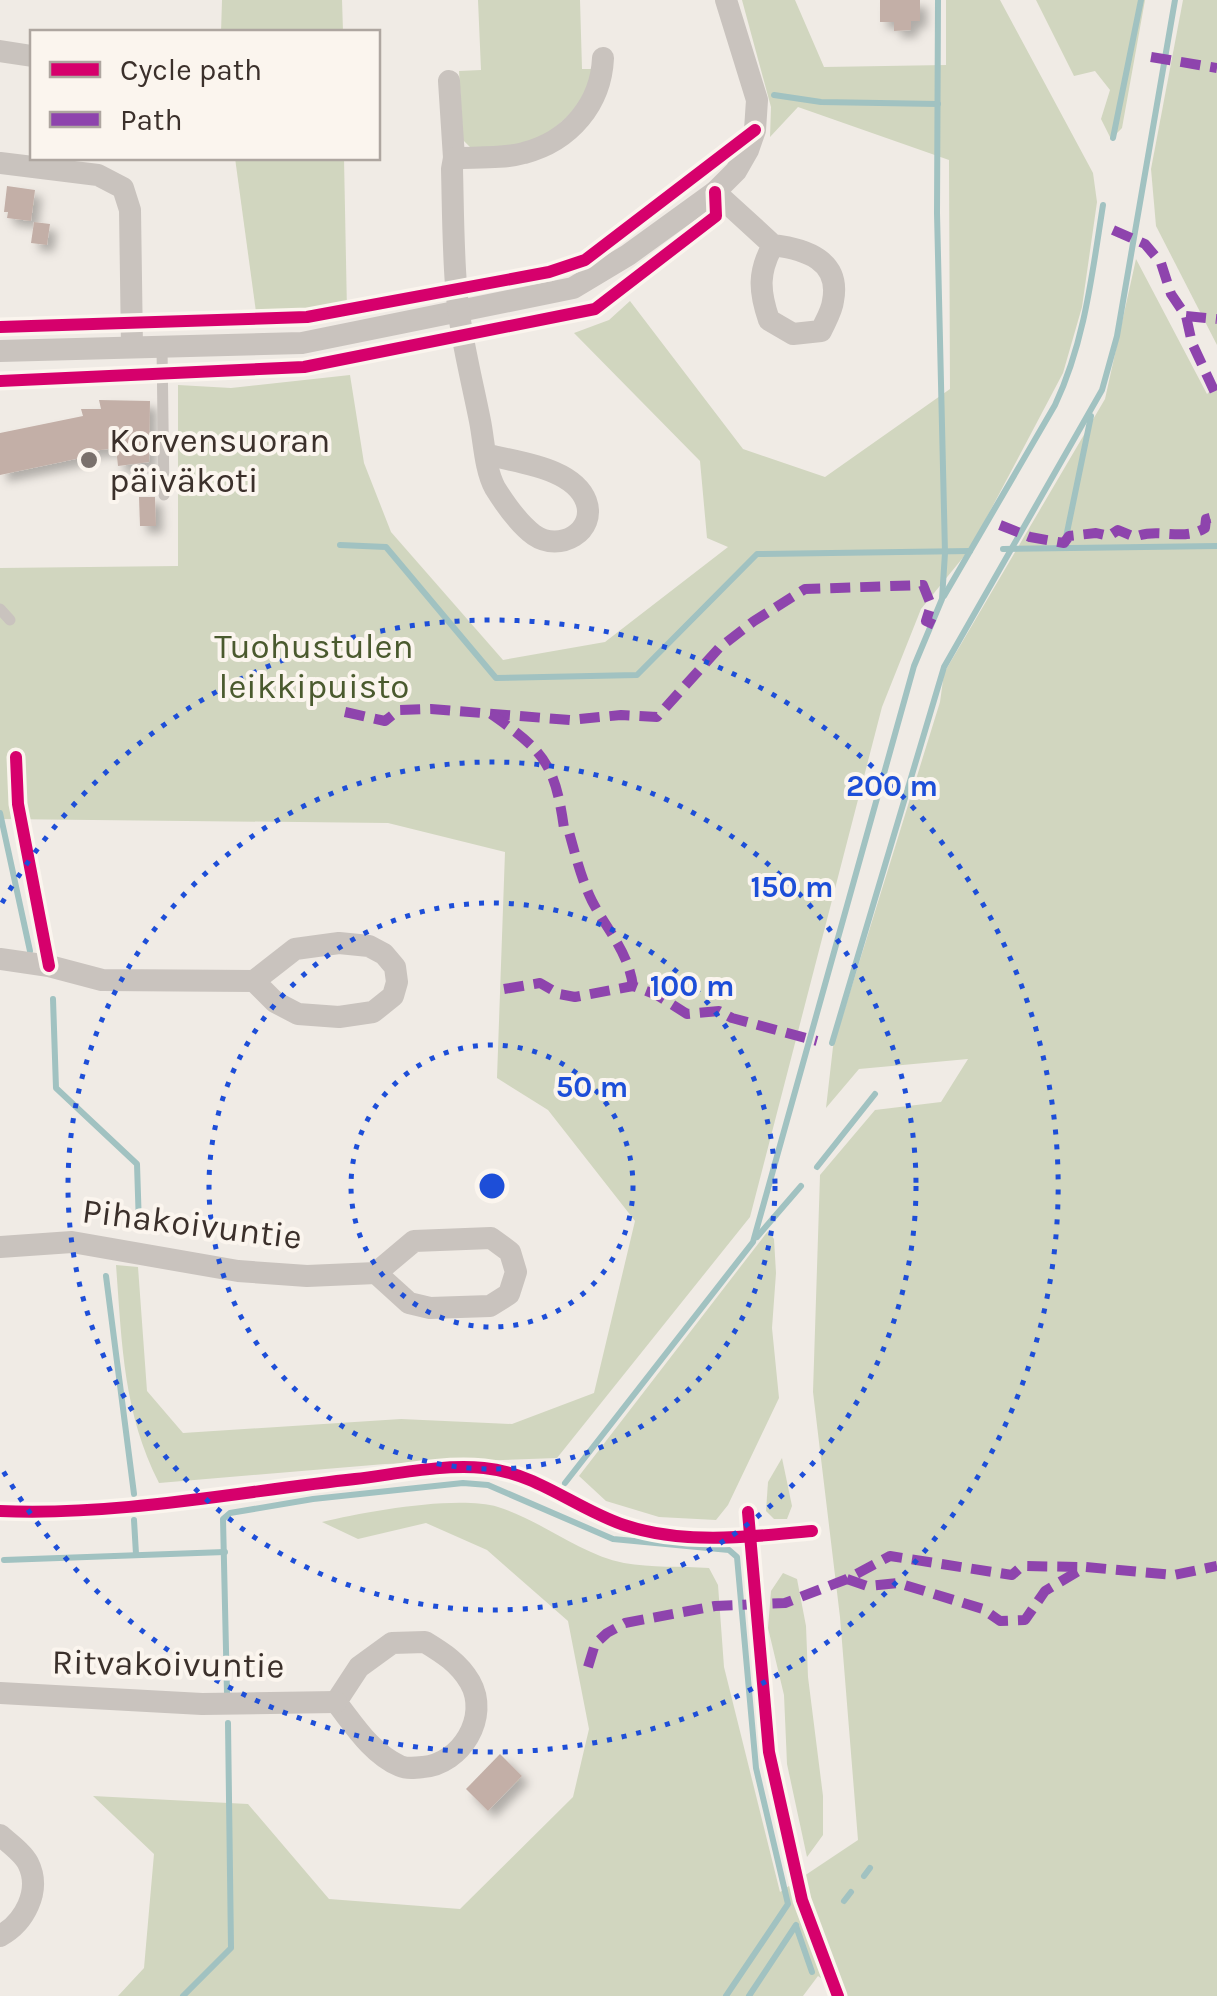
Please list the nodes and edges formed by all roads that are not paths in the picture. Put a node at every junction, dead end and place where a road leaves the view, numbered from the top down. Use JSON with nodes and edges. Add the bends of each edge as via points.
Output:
{"nodes":[{"id":1,"x":726,"y":0,"type":"edge"},
{"id":2,"x":0,"y":51,"type":"edge"},
{"id":3,"x":30,"y":56,"type":"edge"},
{"id":4,"x":603,"y":58,"type":"dead end"},
{"id":5,"x":449,"y":81,"type":"dead end"},
{"id":6,"x":454,"y":158,"type":"junction"},
{"id":7,"x":0,"y":162,"type":"edge"},
{"id":8,"x":98,"y":166,"type":"edge"},
{"id":9,"x":715,"y":192,"type":"junction"},
{"id":10,"x":774,"y":245,"type":"dead end"},
{"id":11,"x":459,"y":313,"type":"junction"},
{"id":12,"x":132,"y":347,"type":"junction"},
{"id":13,"x":162,"y":347,"type":"junction"},
{"id":14,"x":0,"y":351,"type":"edge"},
{"id":15,"x":486,"y":454,"type":"junction"},
{"id":16,"x":164,"y":495,"type":"dead end"},
{"id":17,"x":0,"y":609,"type":"edge"},
{"id":18,"x":10,"y":620,"type":"dead end"},
{"id":19,"x":0,"y":959,"type":"edge"},
{"id":20,"x":254,"y":981,"type":"junction"},
{"id":21,"x":0,"y":1247,"type":"edge"},
{"id":22,"x":376,"y":1273,"type":"junction"},
{"id":23,"x":0,"y":1694,"type":"edge"},
{"id":24,"x":336,"y":1702,"type":"junction"},
{"id":25,"x":0,"y":1835,"type":"edge"},
{"id":26,"x":0,"y":1936,"type":"edge"}],
"edges":[{"from":1,"to":9,"type":"street","via":[[756,100],[755,130],[736,171]]},
{"from":2,"to":3,"type":"street"},
{"from":4,"to":6,"type":"street","via":[[592,105],[560,134],[524,154]]},
{"from":5,"to":6,"type":"street"},
{"from":6,"to":11,"type":"street"},
{"from":7,"to":8,"type":"street"},
{"from":8,"to":12,"type":"street","via":[[122,188],[130,210]]},
{"from":9,"to":10,"type":"street"},
{"from":9,"to":11,"type":"street","via":[[573,288]]},
{"from":11,"to":13,"type":"street","via":[[302,342]]},
{"from":11,"to":15,"type":"street"},
{"from":12,"to":13,"type":"street"},
{"from":12,"to":14,"type":"street"},
{"from":13,"to":16,"type":"lane"},
{"from":15,"to":15,"type":"street","via":[[492,484],[536,536],[558,543],[579,534],[590,510],[581,489],[560,474]]},
{"from":17,"to":18,"type":"lane"},
{"from":19,"to":20,"type":"street","via":[[102,980]]},
{"from":20,"to":20,"type":"street","via":[[298,1014],[339,1017],[373,1012],[393,996],[397,982],[384,954],[338,944],[295,949]]},
{"from":21,"to":22,"type":"street","name":"Pihakoivuntie","via":[[72,1242],[238,1270]]},
{"from":22,"to":22,"type":"street","via":[[409,1302],[430,1308],[490,1306],[509,1294],[516,1272],[510,1252],[491,1238],[458,1238],[414,1241]]},
{"from":23,"to":24,"type":"street","name":"Ritvakoivuntie","via":[[202,1704]]},
{"from":24,"to":24,"type":"street","via":[[373,1748],[404,1768],[438,1766],[465,1745],[477,1712],[473,1685],[456,1662],[425,1642],[392,1643],[359,1667]]},
{"from":25,"to":26,"type":"street","via":[[28,1861],[35,1889],[17,1926]]}]}
